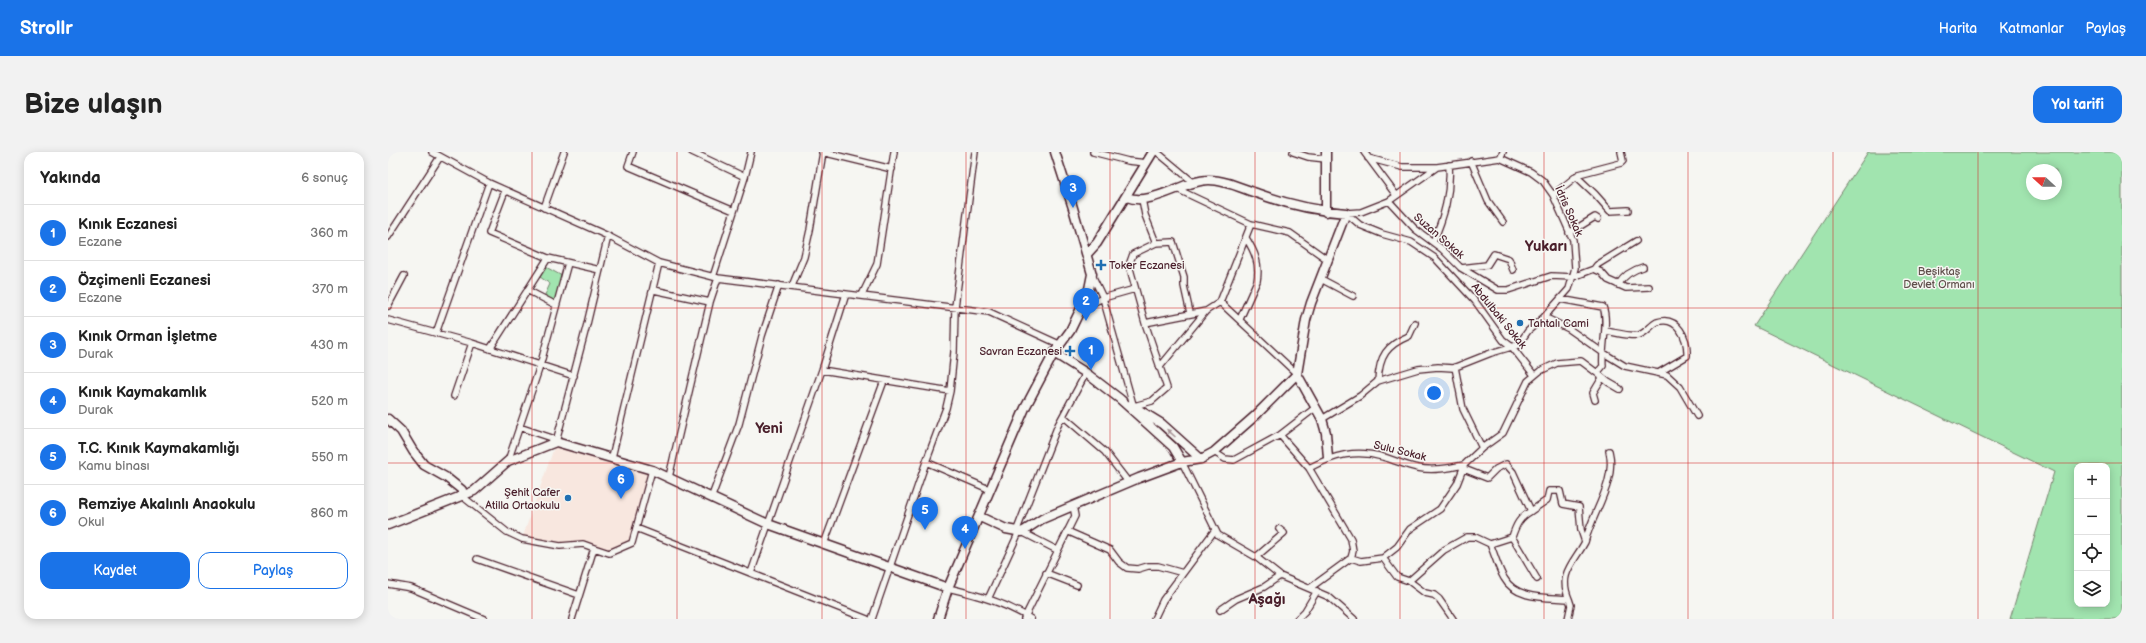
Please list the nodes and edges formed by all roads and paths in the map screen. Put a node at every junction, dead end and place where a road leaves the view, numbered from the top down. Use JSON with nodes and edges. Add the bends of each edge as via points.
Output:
{"nodes":[{"id":1,"x":432,"y":152,"type":"edge"},
{"id":2,"x":564,"y":152,"type":"edge"},
{"id":3,"x":633,"y":152,"type":"edge"},
{"id":4,"x":692,"y":152,"type":"edge"},
{"id":5,"x":751,"y":152,"type":"edge"},
{"id":6,"x":823,"y":152,"type":"edge"},
{"id":7,"x":894,"y":152,"type":"edge"},
{"id":8,"x":975,"y":152,"type":"edge"},
{"id":9,"x":1055,"y":152,"type":"edge"},
{"id":10,"x":1093,"y":152,"type":"edge"},
{"id":11,"x":1153,"y":152,"type":"edge"},
{"id":12,"x":1157,"y":152,"type":"edge"},
{"id":13,"x":1293,"y":152,"type":"edge"},
{"id":14,"x":1364,"y":152,"type":"edge"},
{"id":15,"x":1503,"y":152,"type":"edge"},
{"id":16,"x":1621,"y":152,"type":"edge"},
{"id":17,"x":1326,"y":156,"type":"edge"},
{"id":18,"x":440,"y":157,"type":"junction"},
{"id":19,"x":1368,"y":158,"type":"junction"},
{"id":20,"x":1500,"y":158,"type":"junction"},
{"id":21,"x":1471,"y":161,"type":"junction"},
{"id":22,"x":1147,"y":164,"type":"junction"},
{"id":23,"x":1449,"y":165,"type":"junction"},
{"id":24,"x":1437,"y":167,"type":"junction"},
{"id":25,"x":892,"y":169,"type":"junction"},
{"id":26,"x":1576,"y":176,"type":"junction"},
{"id":27,"x":745,"y":177,"type":"junction"},
{"id":28,"x":1194,"y":182,"type":"junction"},
{"id":29,"x":489,"y":183,"type":"junction"},
{"id":30,"x":1177,"y":189,"type":"junction"},
{"id":31,"x":505,"y":191,"type":"junction"},
{"id":32,"x":1553,"y":195,"type":"junction"},
{"id":33,"x":1396,"y":196,"type":"junction"},
{"id":34,"x":1127,"y":197,"type":"junction"},
{"id":35,"x":1142,"y":199,"type":"junction"},
{"id":36,"x":1388,"y":201,"type":"junction"},
{"id":37,"x":544,"y":208,"type":"junction"},
{"id":38,"x":734,"y":210,"type":"junction"},
{"id":39,"x":1628,"y":210,"type":"dead end"},
{"id":40,"x":1326,"y":212,"type":"junction"},
{"id":41,"x":1346,"y":213,"type":"junction"},
{"id":42,"x":1598,"y":219,"type":"dead end"},
{"id":43,"x":1503,"y":222,"type":"dead end"},
{"id":44,"x":1251,"y":224,"type":"junction"},
{"id":45,"x":1569,"y":233,"type":"junction"},
{"id":46,"x":608,"y":236,"type":"junction"},
{"id":47,"x":388,"y":237,"type":"edge"},
{"id":48,"x":1246,"y":238,"type":"junction"},
{"id":49,"x":1636,"y":241,"type":"dead end"},
{"id":50,"x":1433,"y":242,"type":"junction"},
{"id":51,"x":1156,"y":243,"type":"junction"},
{"id":52,"x":1442,"y":249,"type":"junction"},
{"id":53,"x":1087,"y":254,"type":"junction"},
{"id":54,"x":548,"y":258,"type":"junction"},
{"id":55,"x":1435,"y":258,"type":"junction"},
{"id":56,"x":1328,"y":260,"type":"junction"},
{"id":57,"x":568,"y":263,"type":"junction"},
{"id":58,"x":659,"y":263,"type":"junction"},
{"id":59,"x":1643,"y":267,"type":"dead end"},
{"id":60,"x":1461,"y":268,"type":"junction"},
{"id":61,"x":1594,"y":269,"type":"junction"},
{"id":62,"x":600,"y":270,"type":"junction"},
{"id":63,"x":1513,"y":270,"type":"dead end"},
{"id":64,"x":1092,"y":274,"type":"junction"},
{"id":65,"x":404,"y":276,"type":"dead end"},
{"id":66,"x":1573,"y":277,"type":"junction"},
{"id":67,"x":715,"y":278,"type":"junction"},
{"id":68,"x":1320,"y":279,"type":"junction"},
{"id":69,"x":780,"y":285,"type":"junction"},
{"id":70,"x":1618,"y":285,"type":"junction"},
{"id":71,"x":792,"y":286,"type":"junction"},
{"id":72,"x":1649,"y":287,"type":"dead end"},
{"id":73,"x":1135,"y":289,"type":"junction"},
{"id":74,"x":527,"y":290,"type":"junction"},
{"id":75,"x":654,"y":290,"type":"junction"},
{"id":76,"x":846,"y":294,"type":"junction"},
{"id":77,"x":862,"y":295,"type":"junction"},
{"id":78,"x":1353,"y":296,"type":"dead end"},
{"id":79,"x":1103,"y":298,"type":"junction"},
{"id":80,"x":1560,"y":299,"type":"junction"},
{"id":81,"x":710,"y":302,"type":"junction"},
{"id":82,"x":1220,"y":302,"type":"junction"},
{"id":83,"x":556,"y":305,"type":"junction"},
{"id":84,"x":388,"y":306,"type":"edge"},
{"id":85,"x":955,"y":307,"type":"junction"},
{"id":86,"x":1080,"y":309,"type":"junction"},
{"id":87,"x":1206,"y":311,"type":"junction"},
{"id":88,"x":1190,"y":313,"type":"junction"},
{"id":89,"x":1544,"y":318,"type":"junction"},
{"id":90,"x":1240,"y":319,"type":"junction"},
{"id":91,"x":388,"y":320,"type":"edge"},
{"id":92,"x":1145,"y":323,"type":"junction"},
{"id":93,"x":1415,"y":323,"type":"dead end"},
{"id":94,"x":1605,"y":331,"type":"junction"},
{"id":95,"x":436,"y":333,"type":"junction"},
{"id":96,"x":472,"y":343,"type":"junction"},
{"id":97,"x":1061,"y":345,"type":"junction"},
{"id":98,"x":1512,"y":347,"type":"junction"},
{"id":99,"x":490,"y":349,"type":"junction"},
{"id":100,"x":1602,"y":352,"type":"junction"},
{"id":101,"x":1054,"y":353,"type":"junction"},
{"id":102,"x":540,"y":366,"type":"junction"},
{"id":103,"x":1455,"y":367,"type":"junction"},
{"id":104,"x":1159,"y":368,"type":"junction"},
{"id":105,"x":822,"y":370,"type":"junction"},
{"id":106,"x":1660,"y":372,"type":"junction"},
{"id":107,"x":1086,"y":373,"type":"junction"},
{"id":108,"x":1597,"y":373,"type":"junction"},
{"id":109,"x":1297,"y":374,"type":"junction"},
{"id":110,"x":1534,"y":375,"type":"junction"},
{"id":111,"x":574,"y":376,"type":"junction"},
{"id":112,"x":1602,"y":378,"type":"junction"},
{"id":113,"x":884,"y":381,"type":"junction"},
{"id":114,"x":1378,"y":381,"type":"junction"},
{"id":115,"x":1620,"y":389,"type":"dead end"},
{"id":116,"x":950,"y":392,"type":"junction"},
{"id":117,"x":454,"y":396,"type":"dead end"},
{"id":118,"x":1595,"y":400,"type":"dead end"},
{"id":119,"x":1315,"y":408,"type":"junction"},
{"id":120,"x":1134,"y":410,"type":"junction"},
{"id":121,"x":1063,"y":416,"type":"junction"},
{"id":122,"x":1697,"y":416,"type":"dead end"},
{"id":123,"x":388,"y":419,"type":"edge"},
{"id":124,"x":1322,"y":419,"type":"junction"},
{"id":125,"x":519,"y":427,"type":"junction"},
{"id":126,"x":1280,"y":435,"type":"junction"},
{"id":127,"x":556,"y":442,"type":"junction"},
{"id":128,"x":1482,"y":448,"type":"junction"},
{"id":129,"x":1609,"y":451,"type":"dead end"},
{"id":130,"x":1214,"y":452,"type":"junction"},
{"id":131,"x":612,"y":458,"type":"junction"},
{"id":132,"x":1328,"y":458,"type":"junction"},
{"id":133,"x":1201,"y":459,"type":"junction"},
{"id":134,"x":508,"y":461,"type":"junction"},
{"id":135,"x":926,"y":462,"type":"junction"},
{"id":136,"x":1182,"y":462,"type":"junction"},
{"id":137,"x":1464,"y":467,"type":"junction"},
{"id":138,"x":1309,"y":468,"type":"junction"},
{"id":139,"x":652,"y":470,"type":"junction"},
{"id":140,"x":669,"y":477,"type":"junction"},
{"id":141,"x":1129,"y":482,"type":"junction"},
{"id":142,"x":991,"y":490,"type":"junction"},
{"id":143,"x":462,"y":496,"type":"junction"},
{"id":144,"x":712,"y":496,"type":"junction"},
{"id":145,"x":1073,"y":506,"type":"junction"},
{"id":146,"x":1531,"y":511,"type":"junction"},
{"id":147,"x":980,"y":517,"type":"junction"},
{"id":148,"x":768,"y":524,"type":"junction"},
{"id":149,"x":388,"y":525,"type":"edge"},
{"id":150,"x":636,"y":528,"type":"junction"},
{"id":151,"x":1279,"y":529,"type":"dead end"},
{"id":152,"x":1215,"y":530,"type":"junction"},
{"id":153,"x":1067,"y":531,"type":"junction"},
{"id":154,"x":1019,"y":532,"type":"junction"},
{"id":155,"x":1512,"y":537,"type":"junction"},
{"id":156,"x":1585,"y":542,"type":"junction"},
{"id":157,"x":824,"y":544,"type":"junction"},
{"id":158,"x":1490,"y":544,"type":"junction"},
{"id":159,"x":594,"y":548,"type":"junction"},
{"id":160,"x":1057,"y":550,"type":"junction"},
{"id":161,"x":1256,"y":557,"type":"junction"},
{"id":162,"x":1351,"y":558,"type":"junction"},
{"id":163,"x":1383,"y":558,"type":"junction"},
{"id":164,"x":476,"y":559,"type":"dead end"},
{"id":165,"x":889,"y":568,"type":"junction"},
{"id":166,"x":751,"y":573,"type":"junction"},
{"id":167,"x":1046,"y":573,"type":"junction"},
{"id":168,"x":1183,"y":573,"type":"junction"},
{"id":169,"x":1280,"y":576,"type":"junction"},
{"id":170,"x":1537,"y":579,"type":"dead end"},
{"id":171,"x":1409,"y":581,"type":"junction"},
{"id":172,"x":388,"y":584,"type":"edge"},
{"id":173,"x":1077,"y":585,"type":"dead end"},
{"id":174,"x":948,"y":588,"type":"junction"},
{"id":175,"x":1310,"y":588,"type":"junction"},
{"id":176,"x":1317,"y":591,"type":"junction"},
{"id":177,"x":579,"y":595,"type":"junction"},
{"id":178,"x":988,"y":599,"type":"junction"},
{"id":179,"x":1568,"y":599,"type":"junction"},
{"id":180,"x":1220,"y":610,"type":"dead end"},
{"id":181,"x":1025,"y":617,"type":"edge"},
{"id":182,"x":484,"y":619,"type":"edge"},
{"id":183,"x":572,"y":619,"type":"edge"},
{"id":184,"x":867,"y":619,"type":"edge"},
{"id":185,"x":872,"y":619,"type":"edge"},
{"id":186,"x":938,"y":619,"type":"edge"},
{"id":187,"x":1031,"y":619,"type":"edge"},
{"id":188,"x":1154,"y":619,"type":"edge"},
{"id":189,"x":1297,"y":619,"type":"edge"},
{"id":190,"x":1354,"y":619,"type":"edge"},
{"id":191,"x":1453,"y":619,"type":"edge"},
{"id":192,"x":1568,"y":619,"type":"edge"}],
"edges":[{"from":1,"to":18,"type":"street"},
{"from":2,"to":37,"type":"street"},
{"from":3,"to":38,"type":"street","via":[[628,166]]},
{"from":4,"to":27,"type":"street"},
{"from":5,"to":27,"type":"street"},
{"from":6,"to":25,"type":"street"},
{"from":6,"to":71,"type":"street","via":[[804,256]]},
{"from":7,"to":25,"type":"street"},
{"from":8,"to":85,"type":"street"},
{"from":9,"to":53,"type":"street"},
{"from":10,"to":22,"type":"street"},
{"from":11,"to":22,"type":"street"},
{"from":12,"to":28,"type":"street"},
{"from":13,"to":17,"type":"street","via":[[1308,157]]},
{"from":14,"to":19,"type":"street"},
{"from":15,"to":20,"type":"street"},
{"from":16,"to":26,"type":"street","via":[[1622,163]]},
{"from":17,"to":40,"type":"street"},
{"from":18,"to":29,"type":"street"},
{"from":18,"to":47,"type":"street"},
{"from":19,"to":24,"type":"street","via":[[1402,167]]},
{"from":19,"to":33,"type":"street"},
{"from":20,"to":21,"type":"street"},
{"from":20,"to":32,"type":"street","name":"İdris Sokak","via":[[1531,172],[1543,181]]},
{"from":21,"to":23,"type":"street"},
{"from":21,"to":43,"type":"street","via":[[1488,201]]},
{"from":22,"to":34,"type":"street"},
{"from":23,"to":24,"type":"street"},
{"from":23,"to":50,"type":"street","via":[[1448,197]]},
{"from":24,"to":33,"type":"street"},
{"from":25,"to":77,"type":"street","via":[[877,264]]},
{"from":26,"to":32,"type":"street"},
{"from":26,"to":39,"type":"street","via":[[1610,211]]},
{"from":27,"to":38,"type":"street"},
{"from":28,"to":30,"type":"street"},
{"from":28,"to":40,"type":"street","via":[[1216,180],[1301,207]]},
{"from":29,"to":31,"type":"street"},
{"from":29,"to":95,"type":"street"},
{"from":30,"to":35,"type":"street"},
{"from":30,"to":44,"type":"street"},
{"from":31,"to":37,"type":"street"},
{"from":31,"to":54,"type":"street","via":[[489,233]]},
{"from":32,"to":45,"type":"street","name":"İdris Sokak"},
{"from":33,"to":36,"type":"street"},
{"from":34,"to":35,"type":"street","via":[[1134,200]]},
{"from":34,"to":53,"type":"street"},
{"from":35,"to":51,"type":"street"},
{"from":36,"to":41,"type":"street","via":[[1361,212]]},
{"from":36,"to":50,"type":"street","name":"Suzan Sokak","via":[[1415,229]]},
{"from":37,"to":46,"type":"street"},
{"from":38,"to":67,"type":"street"},
{"from":40,"to":41,"type":"street"},
{"from":41,"to":55,"type":"street","name":"Abdulbaki Sokak","via":[[1360,225],[1411,242]]},
{"from":41,"to":56,"type":"street"},
{"from":42,"to":45,"type":"street","via":[[1595,217]]},
{"from":44,"to":48,"type":"street"},
{"from":44,"to":56,"type":"street","via":[[1290,233]]},
{"from":45,"to":66,"type":"street","name":"İdris Sokak","via":[[1573,240],[1575,261]]},
{"from":46,"to":58,"type":"street"},
{"from":46,"to":62,"type":"street"},
{"from":48,"to":82,"type":"street"},
{"from":48,"to":90,"type":"street","via":[[1257,257],[1259,274]]},
{"from":49,"to":61,"type":"street"},
{"from":50,"to":52,"type":"street","name":"Suzan Sokak"},
{"from":51,"to":73,"type":"street","via":[[1133,254],[1129,265]]},
{"from":51,"to":88,"type":"street","via":[[1173,242],[1184,277]]},
{"from":52,"to":55,"type":"street"},
{"from":52,"to":60,"type":"street","name":"Suzan Sokak"},
{"from":53,"to":64,"type":"street"},
{"from":54,"to":57,"type":"street"},
{"from":54,"to":74,"type":"street"},
{"from":55,"to":98,"type":"street","name":"Abdulbaki Sokak","via":[[1475,301],[1503,340]]},
{"from":56,"to":68,"type":"street"},
{"from":57,"to":62,"type":"street"},
{"from":57,"to":83,"type":"street"},
{"from":58,"to":67,"type":"street"},
{"from":58,"to":75,"type":"street"},
{"from":59,"to":70,"type":"street","via":[[1633,270]]},
{"from":60,"to":63,"type":"street","name":"Suzan Sokak","via":[[1487,265],[1494,254],[1509,259]]},
{"from":60,"to":66,"type":"street","name":"Suzan Sokak","via":[[1498,290],[1508,290],[1551,276]]},
{"from":61,"to":66,"type":"street"},
{"from":61,"to":70,"type":"street"},
{"from":62,"to":111,"type":"street"},
{"from":64,"to":79,"type":"street"},
{"from":64,"to":86,"type":"street","via":[[1088,294]]},
{"from":65,"to":84,"type":"street"},
{"from":66,"to":80,"type":"street","via":[[1569,289]]},
{"from":67,"to":69,"type":"street"},
{"from":67,"to":81,"type":"street"},
{"from":68,"to":78,"type":"street"},
{"from":68,"to":109,"type":"street","via":[[1306,320]]},
{"from":69,"to":71,"type":"street"},
{"from":69,"to":144,"type":"street","via":[[762,336],[739,424]]},
{"from":70,"to":72,"type":"street","via":[[1630,289]]},
{"from":71,"to":76,"type":"street"},
{"from":73,"to":79,"type":"street"},
{"from":73,"to":92,"type":"street"},
{"from":74,"to":83,"type":"street"},
{"from":74,"to":99,"type":"street"},
{"from":75,"to":81,"type":"street"},
{"from":75,"to":131,"type":"street"},
{"from":76,"to":77,"type":"street"},
{"from":76,"to":105,"type":"street"},
{"from":77,"to":85,"type":"street"},
{"from":79,"to":86,"type":"street"},
{"from":79,"to":120,"type":"street"},
{"from":80,"to":89,"type":"street"},
{"from":80,"to":94,"type":"street","via":[[1603,307]]},
{"from":81,"to":140,"type":"street"},
{"from":82,"to":87,"type":"street"},
{"from":82,"to":90,"type":"street"},
{"from":83,"to":102,"type":"street"},
{"from":85,"to":97,"type":"street","via":[[989,312]]},
{"from":85,"to":116,"type":"street"},
{"from":86,"to":97,"type":"street"},
{"from":87,"to":88,"type":"street"},
{"from":87,"to":104,"type":"street"},
{"from":88,"to":92,"type":"street"},
{"from":89,"to":98,"type":"street","via":[[1528,331],[1518,345]]},
{"from":89,"to":100,"type":"street","via":[[1569,329]]},
{"from":90,"to":109,"type":"street"},
{"from":91,"to":95,"type":"street"},
{"from":92,"to":104,"type":"street"},
{"from":93,"to":114,"type":"street","via":[[1409,336],[1400,338],[1383,357]]},
{"from":94,"to":100,"type":"street"},
{"from":94,"to":106,"type":"street","via":[[1639,335],[1656,323],[1673,323],[1682,333],[1687,356]]},
{"from":95,"to":96,"type":"street"},
{"from":96,"to":99,"type":"street"},
{"from":96,"to":117,"type":"street"},
{"from":97,"to":101,"type":"street"},
{"from":98,"to":103,"type":"street"},
{"from":98,"to":110,"type":"street","name":"Abdulbaki Sokak"},
{"from":99,"to":102,"type":"street"},
{"from":100,"to":106,"type":"street","via":[[1624,366]]},
{"from":100,"to":108,"type":"street","via":[[1603,366]]},
{"from":101,"to":107,"type":"street"},
{"from":101,"to":142,"type":"street","via":[[1025,408]]},
{"from":102,"to":111,"type":"street"},
{"from":102,"to":125,"type":"street"},
{"from":103,"to":114,"type":"street","via":[[1418,370]]},
{"from":103,"to":128,"type":"street","via":[[1463,409]]},
{"from":104,"to":120,"type":"street","via":[[1167,388],[1152,401]]},
{"from":105,"to":113,"type":"street"},
{"from":105,"to":148,"type":"street"},
{"from":106,"to":122,"type":"street","via":[[1680,387]]},
{"from":107,"to":120,"type":"street"},
{"from":107,"to":121,"type":"street"},
{"from":108,"to":110,"type":"street","via":[[1584,362],[1577,361],[1557,363]]},
{"from":108,"to":112,"type":"street"},
{"from":109,"to":119,"type":"street"},
{"from":109,"to":130,"type":"street"},
{"from":110,"to":128,"type":"street","via":[[1520,396],[1503,433]]},
{"from":111,"to":127,"type":"street"},
{"from":112,"to":115,"type":"street"},
{"from":112,"to":118,"type":"street","via":[[1593,393]]},
{"from":113,"to":116,"type":"street"},
{"from":113,"to":157,"type":"street"},
{"from":114,"to":124,"type":"street","via":[[1355,400]]},
{"from":116,"to":135,"type":"street"},
{"from":119,"to":124,"type":"street"},
{"from":119,"to":126,"type":"street"},
{"from":133,"to":120,"type":"street","one_way":true,"via":[[1162,424]]},
{"from":120,"to":136,"type":"street","via":[[1172,447]]},
{"from":121,"to":141,"type":"street","via":[[1105,452]]},
{"from":121,"to":154,"type":"street","via":[[1037,475]]},
{"from":123,"to":143,"type":"street","via":[[401,431],[424,465],[462,490]]},
{"from":124,"to":132,"type":"street"},
{"from":125,"to":127,"type":"street","via":[[552,438]]},
{"from":125,"to":134,"type":"street"},
{"from":126,"to":130,"type":"street","via":[[1234,460],[1224,459]]},
{"from":126,"to":138,"type":"street"},
{"from":127,"to":131,"type":"street"},
{"from":127,"to":134,"type":"street"},
{"from":128,"to":137,"type":"street"},
{"from":129,"to":156,"type":"street","via":[[1612,461]]},
{"from":130,"to":133,"type":"street"},
{"from":131,"to":139,"type":"street"},
{"from":132,"to":137,"type":"street","name":"Sulu Sokak","via":[[1351,452],[1384,457],[1419,469]]},
{"from":132,"to":138,"type":"street","name":"Sulu Sokak"},
{"from":133,"to":136,"type":"street"},
{"from":134,"to":143,"type":"street","via":[[474,491]]},
{"from":135,"to":142,"type":"street"},
{"from":135,"to":165,"type":"street"},
{"from":136,"to":141,"type":"street"},
{"from":136,"to":152,"type":"street"},
{"from":137,"to":146,"type":"street","via":[[1487,478],[1506,464]]},
{"from":137,"to":163,"type":"street","via":[[1457,484],[1440,508],[1410,529],[1397,547]]},
{"from":138,"to":162,"type":"street","via":[[1350,539],[1353,551]]},
{"from":139,"to":140,"type":"street"},
{"from":139,"to":150,"type":"street"},
{"from":140,"to":144,"type":"street"},
{"from":141,"to":145,"type":"street"},
{"from":142,"to":147,"type":"street"},
{"from":143,"to":149,"type":"street"},
{"from":143,"to":159,"type":"street","via":[[507,532],[522,539],[560,546],[584,544]]},
{"from":144,"to":148,"type":"street"},
{"from":145,"to":153,"type":"street","via":[[1075,516]]},
{"from":145,"to":154,"type":"street"},
{"from":146,"to":155,"type":"street","via":[[1521,517]]},
{"from":146,"to":156,"type":"street","via":[[1547,500],[1550,491],[1560,491],[1563,504],[1579,507]]},
{"from":147,"to":154,"type":"street"},
{"from":147,"to":174,"type":"street"},
{"from":148,"to":157,"type":"street"},
{"from":148,"to":166,"type":"street"},
{"from":150,"to":159,"type":"street","via":[[632,543],[609,553]]},
{"from":150,"to":166,"type":"street"},
{"from":151,"to":161,"type":"street","via":[[1284,533]]},
{"from":152,"to":161,"type":"street","via":[[1218,535]]},
{"from":152,"to":168,"type":"street"},
{"from":153,"to":160,"type":"street"},
{"from":153,"to":168,"type":"street","via":[[1110,550],[1127,568],[1158,566]]},
{"from":154,"to":160,"type":"street"},
{"from":154,"to":178,"type":"street"},
{"from":155,"to":158,"type":"street"},
{"from":155,"to":170,"type":"street"},
{"from":156,"to":179,"type":"street","via":[[1565,574],[1565,591]]},
{"from":157,"to":165,"type":"street"},
{"from":158,"to":171,"type":"street","via":[[1475,537],[1467,537],[1444,550]]},
{"from":158,"to":179,"type":"street","via":[[1504,579],[1516,591],[1526,596]]},
{"from":159,"to":177,"type":"street"},
{"from":160,"to":167,"type":"street"},
{"from":161,"to":169,"type":"street"},
{"from":162,"to":163,"type":"street","via":[[1361,561]]},
{"from":162,"to":175,"type":"street"},
{"from":163,"to":171,"type":"street","via":[[1397,577]]},
{"from":164,"to":177,"type":"street"},
{"from":165,"to":174,"type":"street"},
{"from":165,"to":185,"type":"street"},
{"from":166,"to":184,"type":"street"},
{"from":167,"to":173,"type":"street"},
{"from":167,"to":181,"type":"street"},
{"from":168,"to":188,"type":"street","via":[[1163,600]]},
{"from":169,"to":175,"type":"street"},
{"from":169,"to":180,"type":"street"},
{"from":171,"to":191,"type":"street","via":[[1425,593],[1440,599]]},
{"from":172,"to":182,"type":"street","via":[[411,588]]},
{"from":174,"to":178,"type":"street"},
{"from":174,"to":186,"type":"street"},
{"from":175,"to":176,"type":"street"},
{"from":176,"to":189,"type":"street"},
{"from":176,"to":190,"type":"street","via":[[1329,597]]},
{"from":177,"to":183,"type":"street"},
{"from":178,"to":181,"type":"street","via":[[1015,609]]},
{"from":179,"to":192,"type":"street","via":[[1571,605]]},
{"from":181,"to":187,"type":"street"}]}
